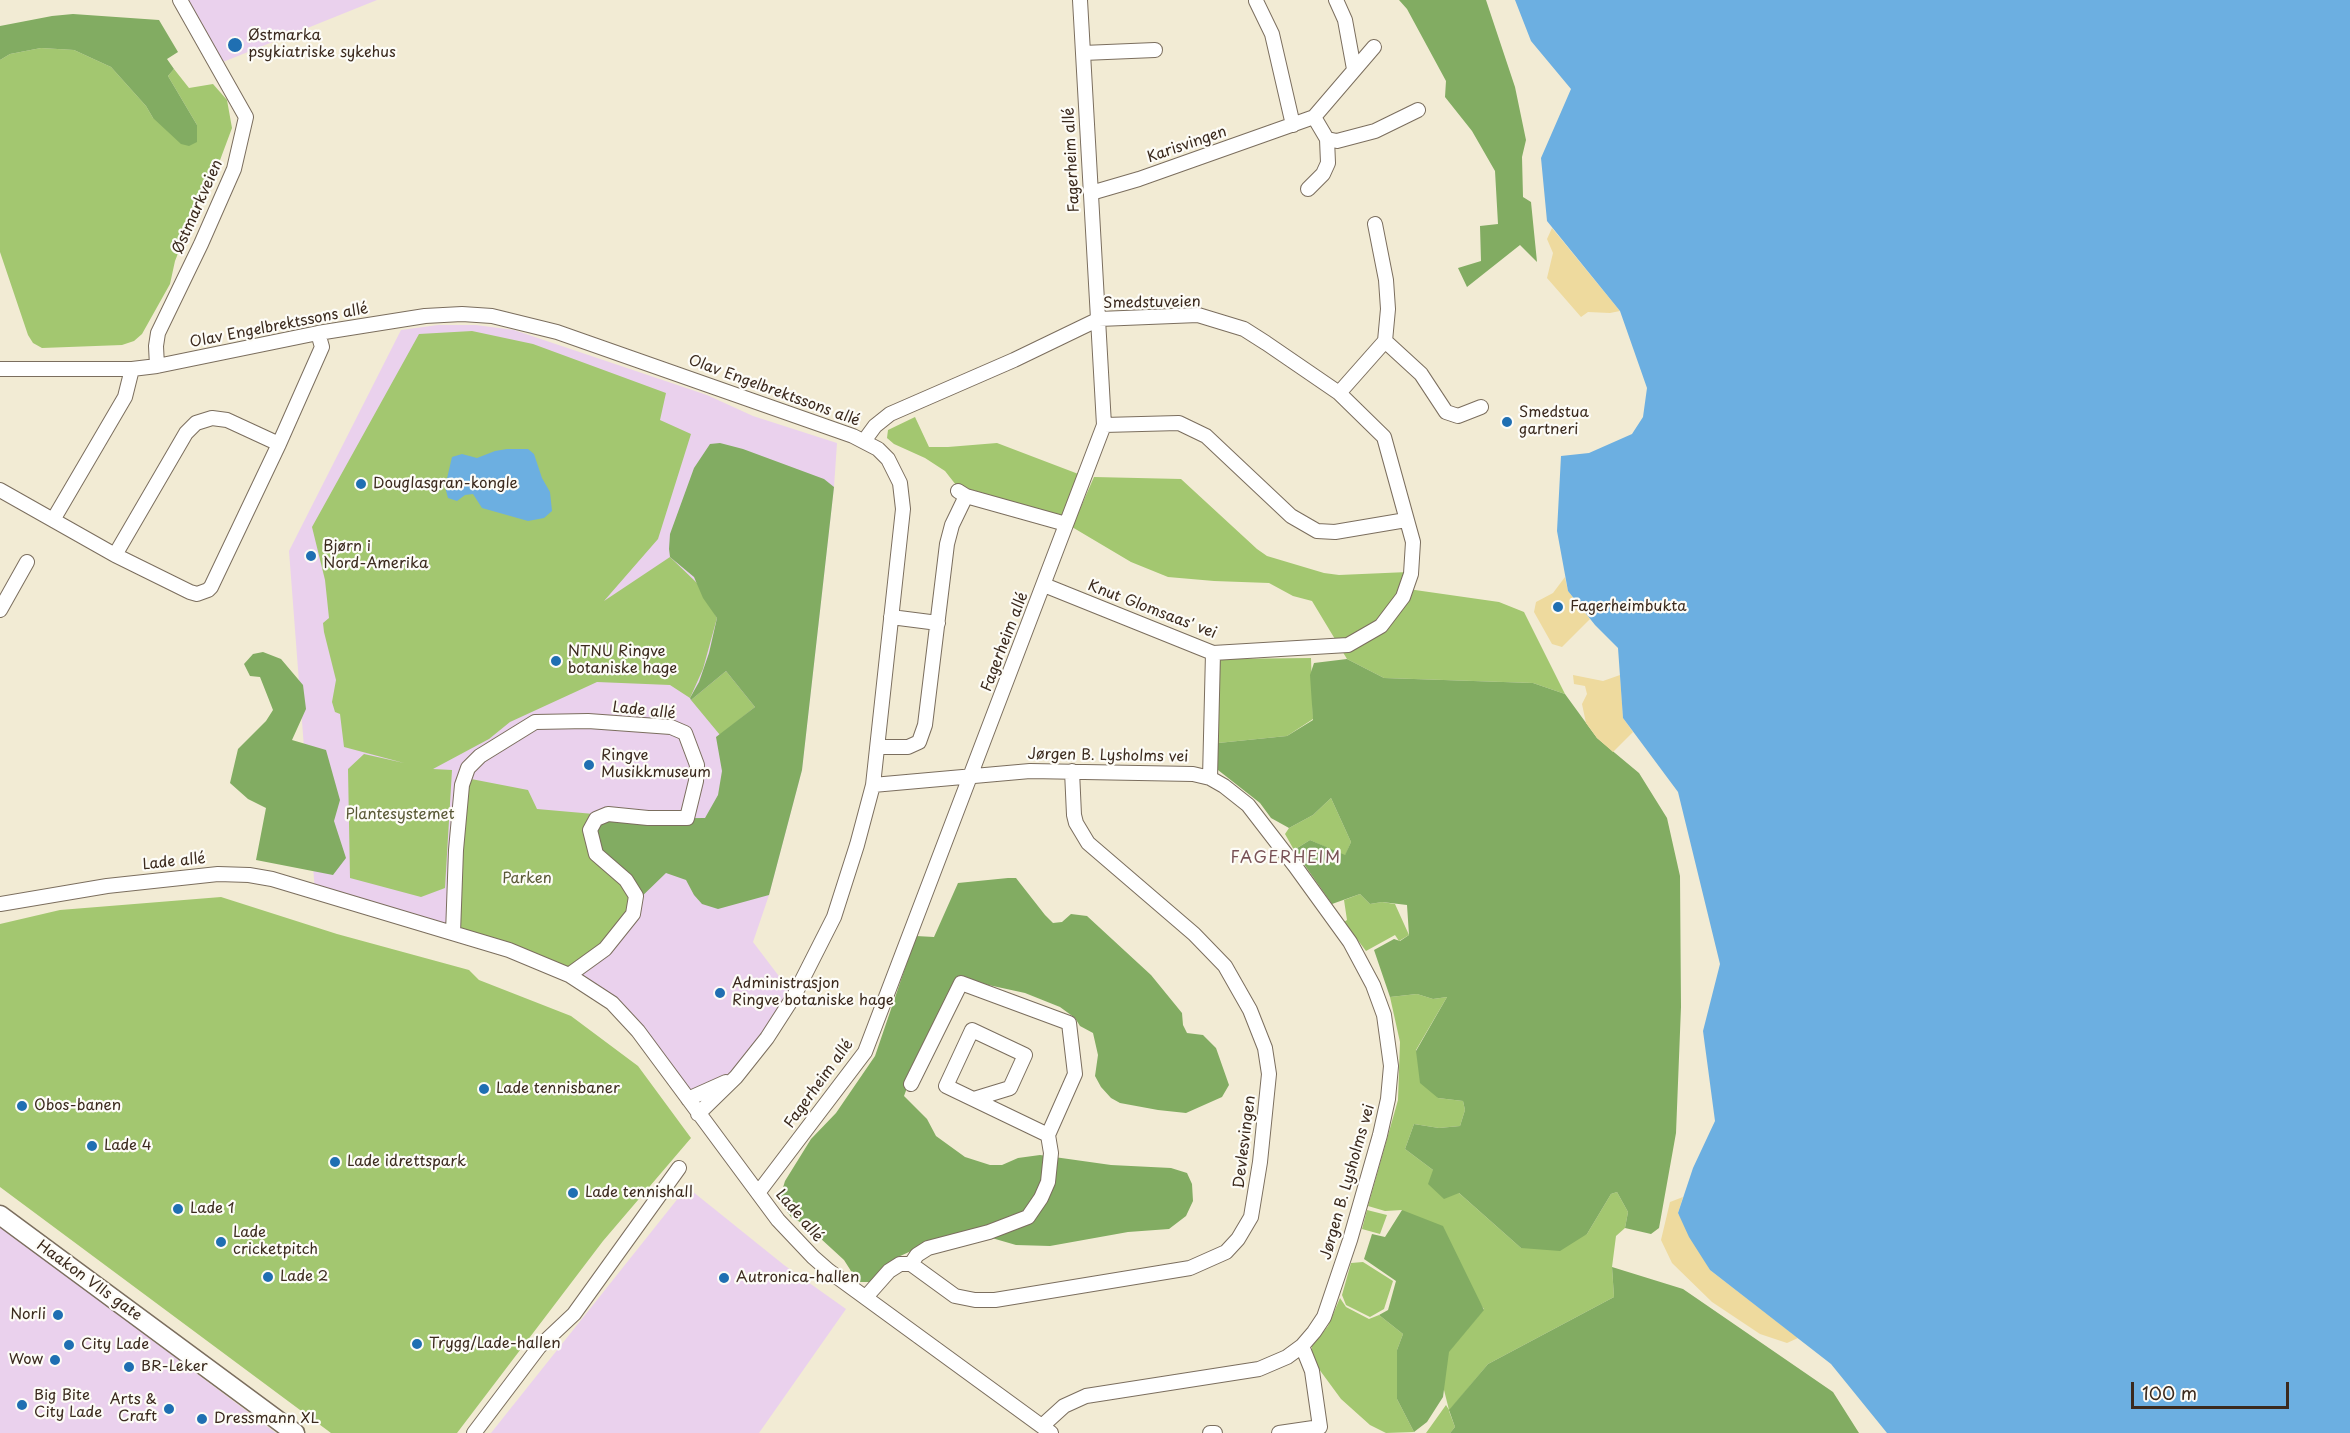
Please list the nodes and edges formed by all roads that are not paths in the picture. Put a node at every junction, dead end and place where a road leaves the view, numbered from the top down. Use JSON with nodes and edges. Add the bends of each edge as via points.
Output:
{"nodes":[{"id":1,"x":180,"y":0,"type":"edge"},
{"id":2,"x":1080,"y":0,"type":"edge"},
{"id":3,"x":1336,"y":0,"type":"edge"},
{"id":4,"x":1256,"y":1,"type":"edge"},
{"id":5,"x":1374,"y":47,"type":"dead end"},
{"id":6,"x":1155,"y":50,"type":"dead end"},
{"id":7,"x":1083,"y":52,"type":"junction"},
{"id":8,"x":1354,"y":69,"type":"junction"},
{"id":9,"x":1418,"y":110,"type":"dead end"},
{"id":10,"x":1314,"y":117,"type":"junction"},
{"id":11,"x":1293,"y":125,"type":"junction"},
{"id":12,"x":1327,"y":139,"type":"junction"},
{"id":13,"x":1308,"y":189,"type":"dead end"},
{"id":14,"x":1091,"y":193,"type":"junction"},
{"id":15,"x":1375,"y":224,"type":"dead end"},
{"id":16,"x":1099,"y":319,"type":"junction"},
{"id":17,"x":318,"y":333,"type":"junction"},
{"id":18,"x":1385,"y":341,"type":"junction"},
{"id":19,"x":157,"y":366,"type":"junction"},
{"id":20,"x":0,"y":369,"type":"edge"},
{"id":21,"x":132,"y":369,"type":"junction"},
{"id":22,"x":1339,"y":393,"type":"junction"},
{"id":23,"x":1482,"y":407,"type":"dead end"},
{"id":24,"x":1104,"y":425,"type":"junction"},
{"id":25,"x":864,"y":441,"type":"junction"},
{"id":26,"x":279,"y":444,"type":"junction"},
{"id":27,"x":0,"y":490,"type":"edge"},
{"id":28,"x":52,"y":520,"type":"junction"},
{"id":29,"x":1407,"y":520,"type":"junction"},
{"id":30,"x":1066,"y":524,"type":"junction"},
{"id":31,"x":115,"y":555,"type":"junction"},
{"id":32,"x":27,"y":562,"type":"dead end"},
{"id":33,"x":1044,"y":585,"type":"junction"},
{"id":34,"x":0,"y":610,"type":"edge"},
{"id":35,"x":891,"y":617,"type":"junction"},
{"id":36,"x":938,"y":623,"type":"junction"},
{"id":37,"x":1213,"y":653,"type":"junction"},
{"id":38,"x":878,"y":747,"type":"junction"},
{"id":39,"x":1072,"y":771,"type":"junction"},
{"id":40,"x":972,"y":775,"type":"junction"},
{"id":41,"x":1210,"y":778,"type":"junction"},
{"id":42,"x":873,"y":785,"type":"junction"},
{"id":43,"x":0,"y":904,"type":"edge"},
{"id":44,"x":453,"y":933,"type":"junction"},
{"id":45,"x":569,"y":975,"type":"junction"},
{"id":46,"x":736,"y":1077,"type":"junction"},
{"id":47,"x":911,"y":1084,"type":"dead end"},
{"id":48,"x":688,"y":1099,"type":"junction"},
{"id":49,"x":974,"y":1099,"type":"junction"},
{"id":50,"x":698,"y":1114,"type":"junction"},
{"id":51,"x":1048,"y":1135,"type":"junction"},
{"id":52,"x":679,"y":1168,"type":"dead end"},
{"id":53,"x":758,"y":1193,"type":"junction"},
{"id":54,"x":0,"y":1215,"type":"edge"},
{"id":55,"x":911,"y":1264,"type":"junction"},
{"id":56,"x":866,"y":1297,"type":"junction"},
{"id":57,"x":1302,"y":1346,"type":"junction"},
{"id":58,"x":1046,"y":1430,"type":"edge"},
{"id":59,"x":295,"y":1433,"type":"edge"},
{"id":60,"x":474,"y":1433,"type":"edge"},
{"id":61,"x":1210,"y":1433,"type":"edge"},
{"id":62,"x":1215,"y":1433,"type":"edge"},
{"id":63,"x":1279,"y":1433,"type":"edge"}],
"edges":[{"from":1,"to":19,"type":"street","name":"Østmarkveien","via":[[246,117],[234,169],[158,333]]},
{"from":2,"to":7,"type":"street","name":"Fagerheim allé"},
{"from":3,"to":8,"type":"street"},
{"from":4,"to":11,"type":"street","via":[[1272,34]]},
{"from":5,"to":8,"type":"street","name":"Karisvingen"},
{"from":6,"to":7,"type":"street"},
{"from":7,"to":14,"type":"street","name":"Fagerheim allé"},
{"from":8,"to":10,"type":"street","name":"Karisvingen"},
{"from":9,"to":12,"type":"street","via":[[1375,131],[1337,141]]},
{"from":10,"to":11,"type":"street","name":"Karisvingen"},
{"from":10,"to":12,"type":"street"},
{"from":11,"to":14,"type":"street","name":"Karisvingen"},
{"from":12,"to":13,"type":"street","via":[[1329,162]]},
{"from":14,"to":16,"type":"street","name":"Fagerheim allé"},
{"from":15,"to":18,"type":"street","via":[[1386,280]]},
{"from":16,"to":22,"type":"street","name":"Smedstuveien","via":[[1198,315],[1220,321],[1244,329]]},
{"from":16,"to":24,"type":"street","name":"Fagerheim allé"},
{"from":16,"to":25,"type":"street","name":"Smedstuveien","via":[[890,414]]},
{"from":17,"to":19,"type":"street","name":"Olav Engelbrektssons allé"},
{"from":17,"to":25,"type":"street","name":"Olav Engelbrektssons allé","via":[[425,316],[500,317],[556,332]]},
{"from":17,"to":26,"type":"street","via":[[321,347]]},
{"from":18,"to":22,"type":"street"},
{"from":18,"to":23,"type":"street","via":[[1421,374],[1446,412],[1458,416]]},
{"from":19,"to":21,"type":"street","name":"Olav Engelbrektssons allé"},
{"from":20,"to":21,"type":"street","name":"Olav Engelbrektssons allé"},
{"from":21,"to":28,"type":"street","via":[[125,397]]},
{"from":22,"to":29,"type":"street","name":"Smedstuveien","via":[[1383,437]]},
{"from":24,"to":29,"type":"street","via":[[1179,423],[1206,436],[1291,516],[1317,531],[1335,532]]},
{"from":24,"to":30,"type":"street","name":"Fagerheim allé"},
{"from":25,"to":35,"type":"street","name":"Olav Engelbrektssons allé","via":[[888,459],[903,497]]},
{"from":26,"to":31,"type":"street","via":[[227,420],[212,418],[196,423],[186,433]]},
{"from":26,"to":31,"type":"street","via":[[208,590],[190,592]]},
{"from":27,"to":28,"type":"street"},
{"from":28,"to":31,"type":"street"},
{"from":29,"to":37,"type":"street","name":"Knut Glomsaas' vei","via":[[1413,542],[1411,574],[1403,597],[1381,626],[1348,645]]},
{"from":30,"to":33,"type":"street","name":"Fagerheim allé"},
{"from":30,"to":36,"type":"street","via":[[962,494],[946,544]]},
{"from":32,"to":34,"type":"street"},
{"from":33,"to":37,"type":"street","name":"Knut Glomsaas' vei"},
{"from":33,"to":40,"type":"street","name":"Fagerheim allé"},
{"from":35,"to":36,"type":"street"},
{"from":35,"to":38,"type":"street","name":"Olav Engelbrektssons allé"},
{"from":36,"to":38,"type":"street","via":[[925,725],[919,742],[908,747]]},
{"from":37,"to":41,"type":"street"},
{"from":38,"to":42,"type":"street","name":"Olav Engelbrektssons allé"},
{"from":39,"to":40,"type":"street","name":"Jørgen B. Lysholms vei"},
{"from":39,"to":41,"type":"street","name":"Jørgen B. Lysholms vei","via":[[1193,774]]},
{"from":39,"to":55,"type":"street","name":"Devlesvingen","via":[[1074,815],[1088,843],[1194,934],[1225,966],[1250,1010],[1265,1048],[1269,1074],[1251,1217],[1226,1252],[1191,1268],[995,1300],[955,1296]]},
{"from":40,"to":42,"type":"street","name":"Jørgen B. Lysholms vei"},
{"from":40,"to":53,"type":"street","name":"Fagerheim allé","via":[[865,1052]]},
{"from":41,"to":57,"type":"street","name":"Jørgen B. Lysholms vei","via":[[1248,805],[1350,942],[1379,1000],[1388,1033],[1391,1066],[1380,1135],[1330,1301],[1324,1317]]},
{"from":42,"to":46,"type":"street","name":"Olav Engelbrektssons allé","via":[[834,917],[794,996]]},
{"from":43,"to":44,"type":"street","name":"Lade allé","via":[[113,885],[218,874],[249,875]]},
{"from":44,"to":45,"type":"street","name":"Lade allé","via":[[509,950]]},
{"from":44,"to":45,"type":"street","name":"Lade allé","via":[[462,785],[468,768],[480,756],[535,722],[612,723],[671,728],[685,733],[697,765],[687,818],[608,814],[596,819],[590,830],[596,854],[626,880],[636,896],[633,914],[605,949]]},
{"from":45,"to":48,"type":"street","name":"Lade allé","via":[[612,1003]]},
{"from":46,"to":48,"type":"street","name":"Olav Engelbrektssons allé"},
{"from":46,"to":50,"type":"street","name":"Olav Engelbrektssons allé"},
{"from":47,"to":51,"type":"street","via":[[961,983],[1069,1023],[1075,1074]]},
{"from":48,"to":50,"type":"street","name":"Lade allé"},
{"from":49,"to":49,"type":"street","via":[[946,1086],[972,1030],[1025,1055],[1010,1088]]},
{"from":49,"to":51,"type":"street"},
{"from":50,"to":53,"type":"street","name":"Lade allé"},
{"from":51,"to":55,"type":"street","via":[[1048,1182],[1028,1217],[928,1248]]},
{"from":52,"to":60,"type":"street","via":[[574,1314],[540,1347]]},
{"from":53,"to":56,"type":"street","name":"Lade allé","via":[[813,1257]]},
{"from":54,"to":59,"type":"main road","name":"Haakon VIIs gate"},
{"from":55,"to":56,"type":"street","via":[[895,1266]]},
{"from":56,"to":58,"type":"street","name":"Lade allé"},
{"from":57,"to":58,"type":"street","name":"Jørgen B. Lysholms vei","via":[[1259,1369],[1086,1396],[1064,1406]]},
{"from":57,"to":63,"type":"street","via":[[1312,1371],[1320,1427]]},
{"from":61,"to":62,"type":"street"}]}
